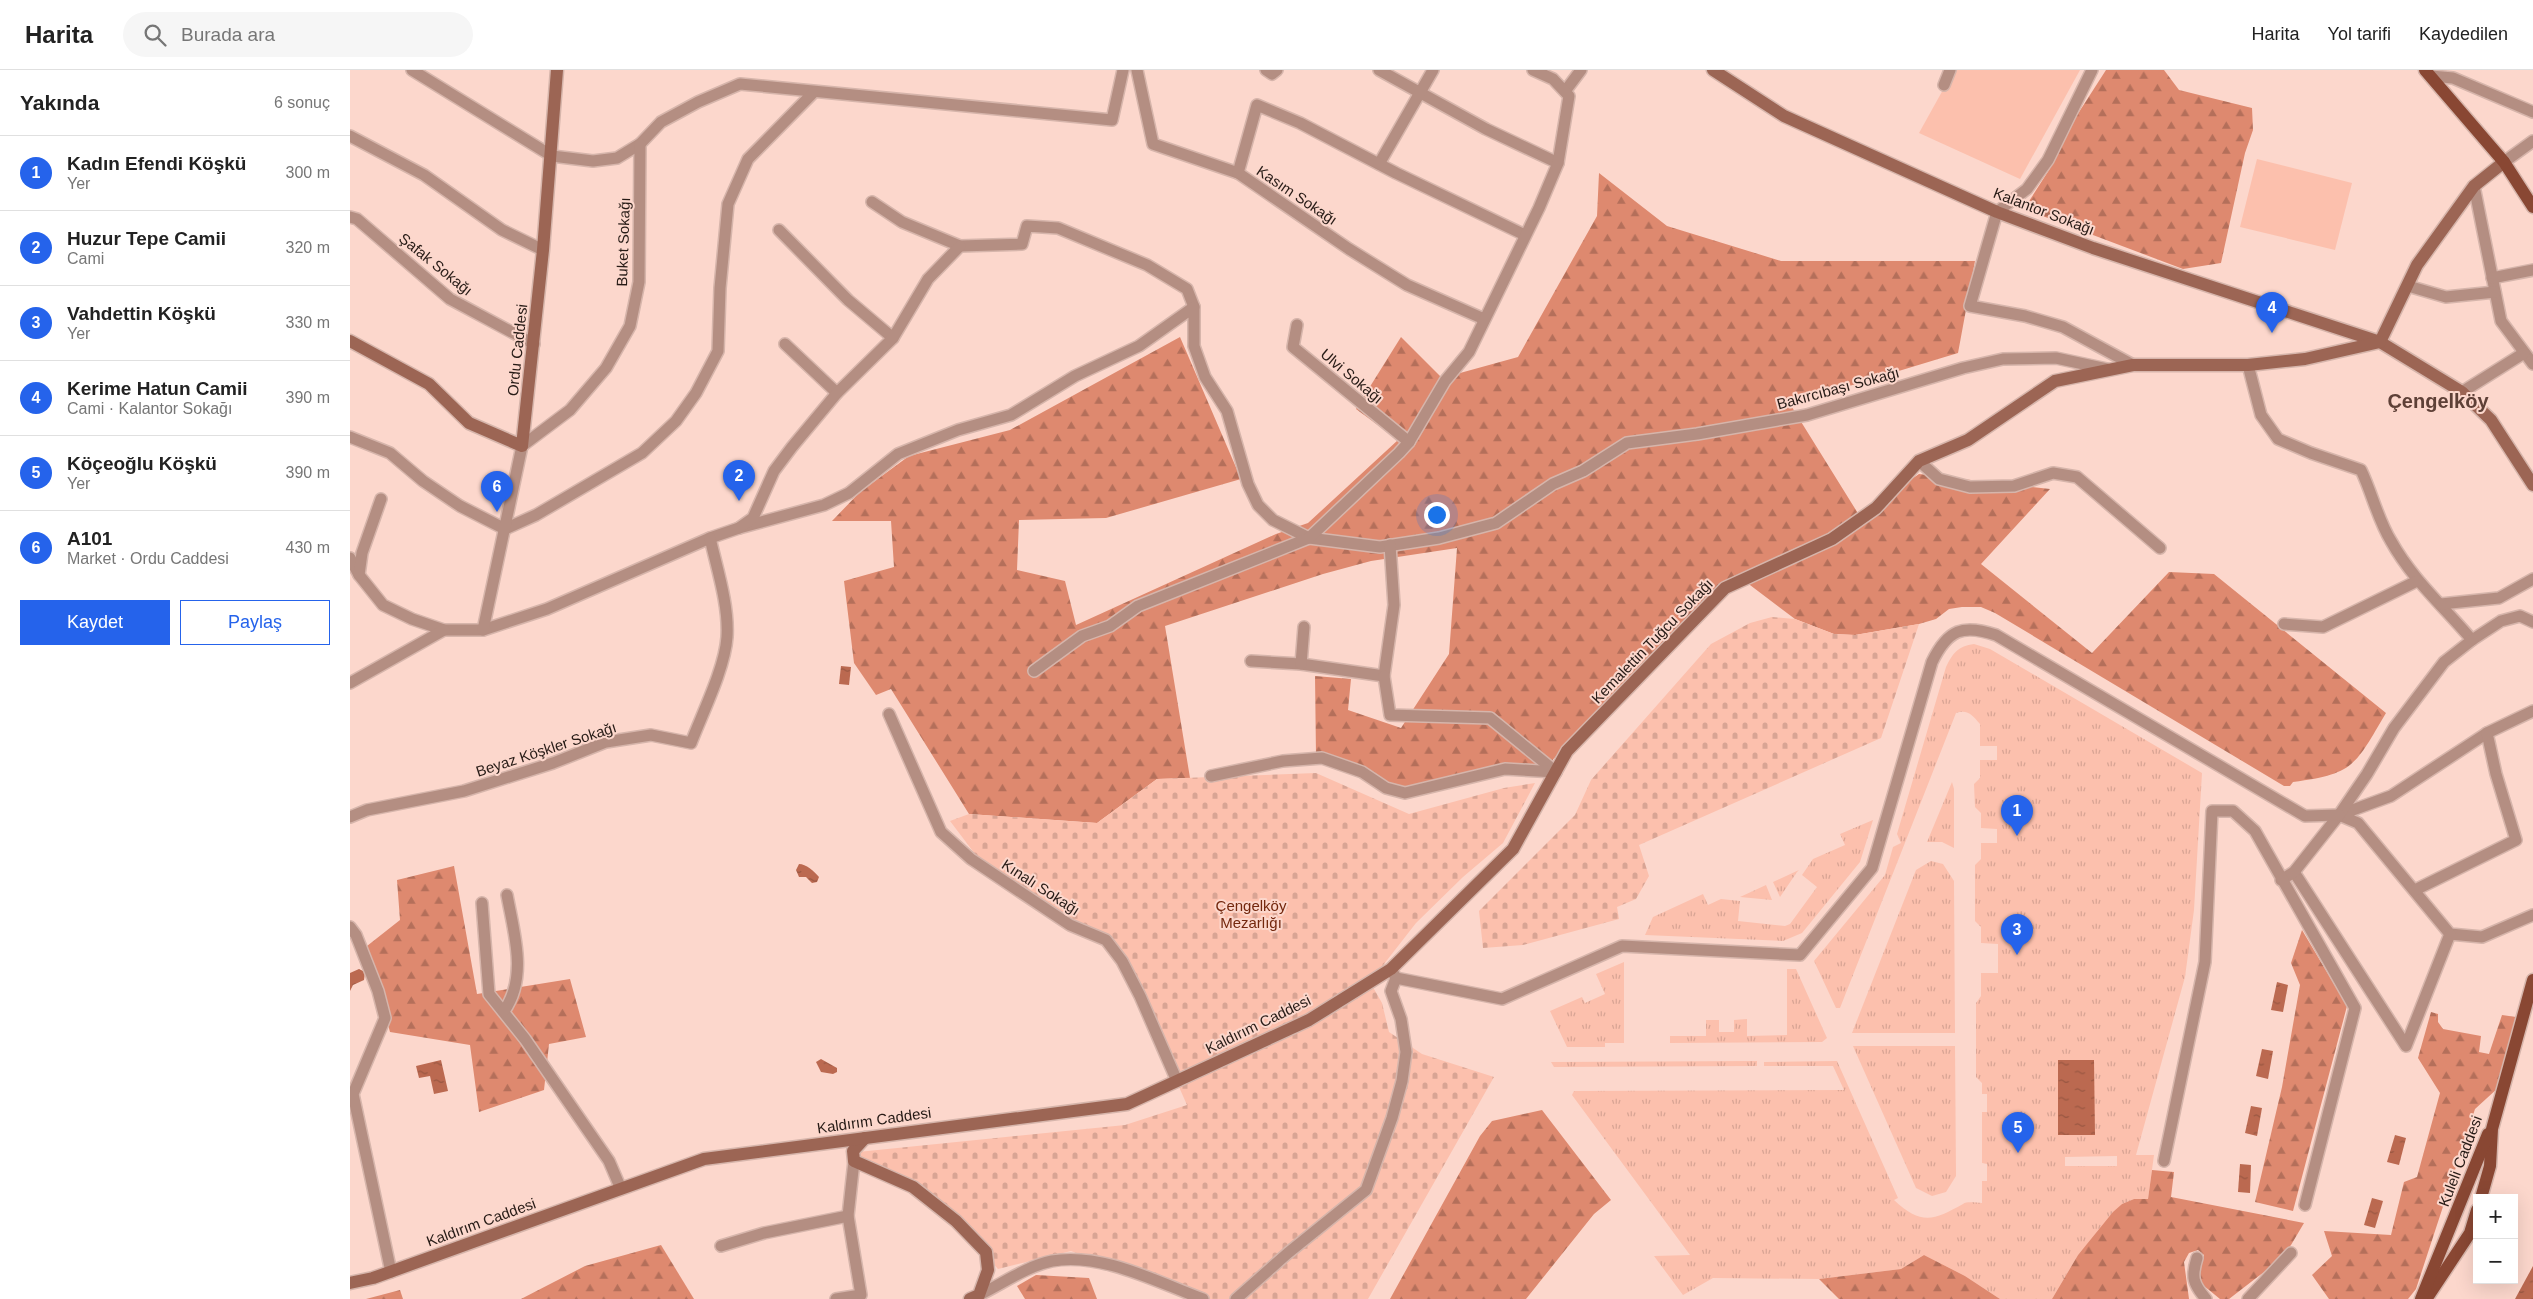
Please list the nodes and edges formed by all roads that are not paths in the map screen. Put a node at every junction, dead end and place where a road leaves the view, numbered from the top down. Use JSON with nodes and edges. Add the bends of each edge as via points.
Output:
{"nodes":[{"id":1,"x":412,"y":70,"type":"edge"},
{"id":2,"x":557,"y":70,"type":"edge"},
{"id":3,"x":1123,"y":70,"type":"edge"},
{"id":4,"x":1137,"y":70,"type":"edge"},
{"id":5,"x":1266,"y":70,"type":"edge"},
{"id":6,"x":1277,"y":70,"type":"edge"},
{"id":7,"x":1379,"y":70,"type":"edge"},
{"id":8,"x":1434,"y":70,"type":"edge"},
{"id":9,"x":1533,"y":70,"type":"edge"},
{"id":10,"x":1581,"y":70,"type":"edge"},
{"id":11,"x":1713,"y":70,"type":"edge"},
{"id":12,"x":1950,"y":70,"type":"edge"},
{"id":13,"x":2092,"y":70,"type":"edge"},
{"id":14,"x":2430,"y":72,"type":"edge"},
{"id":15,"x":1944,"y":85,"type":"dead end"},
{"id":16,"x":1566,"y":90,"type":"junction"},
{"id":17,"x":1420,"y":92,"type":"junction"},
{"id":18,"x":813,"y":93,"type":"junction"},
{"id":19,"x":2533,"y":112,"type":"edge"},
{"id":20,"x":350,"y":136,"type":"edge"},
{"id":21,"x":2533,"y":141,"type":"edge"},
{"id":22,"x":640,"y":144,"type":"junction"},
{"id":23,"x":552,"y":156,"type":"junction"},
{"id":24,"x":2504,"y":162,"type":"junction"},
{"id":25,"x":1558,"y":163,"type":"junction"},
{"id":26,"x":1379,"y":164,"type":"junction"},
{"id":27,"x":1238,"y":173,"type":"junction"},
{"id":28,"x":2474,"y":186,"type":"junction"},
{"id":29,"x":872,"y":202,"type":"dead end"},
{"id":30,"x":2533,"y":207,"type":"edge"},
{"id":31,"x":1997,"y":212,"type":"junction"},
{"id":32,"x":350,"y":217,"type":"edge"},
{"id":33,"x":779,"y":230,"type":"dead end"},
{"id":34,"x":1525,"y":235,"type":"junction"},
{"id":35,"x":960,"y":246,"type":"junction"},
{"id":36,"x":543,"y":250,"type":"junction"},
{"id":37,"x":2533,"y":270,"type":"edge"},
{"id":38,"x":2492,"y":278,"type":"junction"},
{"id":39,"x":2408,"y":286,"type":"junction"},
{"id":40,"x":2494,"y":292,"type":"junction"},
{"id":41,"x":1194,"y":307,"type":"junction"},
{"id":42,"x":1484,"y":319,"type":"junction"},
{"id":43,"x":1297,"y":326,"type":"dead end"},
{"id":44,"x":893,"y":338,"type":"junction"},
{"id":45,"x":350,"y":341,"type":"edge"},
{"id":46,"x":2380,"y":342,"type":"junction"},
{"id":47,"x":534,"y":344,"type":"junction"},
{"id":48,"x":785,"y":344,"type":"dead end"},
{"id":49,"x":2524,"y":353,"type":"junction"},
{"id":50,"x":2533,"y":364,"type":"edge"},
{"id":51,"x":2133,"y":365,"type":"junction"},
{"id":52,"x":2248,"y":365,"type":"junction"},
{"id":53,"x":2107,"y":369,"type":"junction"},
{"id":54,"x":2462,"y":392,"type":"junction"},
{"id":55,"x":837,"y":393,"type":"junction"},
{"id":56,"x":350,"y":437,"type":"edge"},
{"id":57,"x":1409,"y":442,"type":"junction"},
{"id":58,"x":522,"y":446,"type":"junction"},
{"id":59,"x":1919,"y":461,"type":"junction"},
{"id":60,"x":2533,"y":485,"type":"edge"},
{"id":61,"x":381,"y":499,"type":"dead end"},
{"id":62,"x":739,"y":528,"type":"junction"},
{"id":63,"x":505,"y":529,"type":"junction"},
{"id":64,"x":710,"y":538,"type":"junction"},
{"id":65,"x":1309,"y":538,"type":"junction"},
{"id":66,"x":1390,"y":545,"type":"junction"},
{"id":67,"x":2160,"y":548,"type":"dead end"},
{"id":68,"x":350,"y":558,"type":"edge"},
{"id":69,"x":359,"y":575,"type":"junction"},
{"id":70,"x":2533,"y":579,"type":"edge"},
{"id":71,"x":2417,"y":581,"type":"junction"},
{"id":72,"x":2441,"y":604,"type":"junction"},
{"id":73,"x":2533,"y":622,"type":"edge"},
{"id":74,"x":2284,"y":624,"type":"dead end"},
{"id":75,"x":1304,"y":627,"type":"dead end"},
{"id":76,"x":444,"y":630,"type":"junction"},
{"id":77,"x":483,"y":630,"type":"junction"},
{"id":78,"x":2472,"y":640,"type":"junction"},
{"id":79,"x":1251,"y":662,"type":"dead end"},
{"id":80,"x":1301,"y":664,"type":"junction"},
{"id":81,"x":1034,"y":671,"type":"dead end"},
{"id":82,"x":1384,"y":676,"type":"junction"},
{"id":83,"x":350,"y":683,"type":"edge"},
{"id":84,"x":2533,"y":711,"type":"edge"},
{"id":85,"x":889,"y":714,"type":"dead end"},
{"id":86,"x":2487,"y":733,"type":"junction"},
{"id":87,"x":1556,"y":772,"type":"junction"},
{"id":88,"x":1211,"y":776,"type":"dead end"},
{"id":89,"x":2340,"y":815,"type":"junction"},
{"id":90,"x":350,"y":817,"type":"edge"},
{"id":91,"x":2294,"y":872,"type":"junction"},
{"id":92,"x":2282,"y":880,"type":"junction"},
{"id":93,"x":2415,"y":890,"type":"junction"},
{"id":94,"x":507,"y":895,"type":"dead end"},
{"id":95,"x":482,"y":903,"type":"dead end"},
{"id":96,"x":2533,"y":914,"type":"edge"},
{"id":97,"x":350,"y":928,"type":"edge"},
{"id":98,"x":2450,"y":934,"type":"junction"},
{"id":99,"x":1394,"y":974,"type":"junction"},
{"id":100,"x":2533,"y":980,"type":"edge"},
{"id":101,"x":504,"y":1011,"type":"junction"},
{"id":102,"x":1177,"y":1081,"type":"junction"},
{"id":103,"x":2496,"y":1113,"type":"junction"},
{"id":104,"x":865,"y":1138,"type":"junction"},
{"id":105,"x":854,"y":1161,"type":"junction"},
{"id":106,"x":2164,"y":1161,"type":"dead end"},
{"id":107,"x":621,"y":1189,"type":"junction"},
{"id":108,"x":2481,"y":1194,"type":"edge"},
{"id":109,"x":2305,"y":1205,"type":"dead end"},
{"id":110,"x":848,"y":1216,"type":"junction"},
{"id":111,"x":2473,"y":1223,"type":"edge"},
{"id":112,"x":721,"y":1246,"type":"dead end"},
{"id":113,"x":2291,"y":1254,"type":"dead end"},
{"id":114,"x":2197,"y":1258,"type":"dead end"},
{"id":115,"x":391,"y":1272,"type":"junction"},
{"id":116,"x":350,"y":1283,"type":"edge"},
{"id":117,"x":976,"y":1298,"type":"edge"},
{"id":118,"x":836,"y":1299,"type":"edge"},
{"id":119,"x":1203,"y":1299,"type":"edge"},
{"id":120,"x":1236,"y":1299,"type":"edge"},
{"id":121,"x":2206,"y":1299,"type":"edge"},
{"id":122,"x":2248,"y":1299,"type":"edge"},
{"id":123,"x":2421,"y":1299,"type":"edge"},
{"id":124,"x":2426,"y":1299,"type":"edge"}],
"edges":[{"from":1,"to":23,"type":"street"},
{"from":2,"to":23,"type":"street","name":"Ordu Caddesi"},
{"from":3,"to":18,"type":"street","via":[[1112,120]]},
{"from":4,"to":27,"type":"street","name":"Kasım Sokağı","via":[[1153,144]]},
{"from":5,"to":6,"type":"street","via":[[1272,74]]},
{"from":7,"to":17,"type":"street"},
{"from":8,"to":17,"type":"street"},
{"from":9,"to":16,"type":"street","via":[[1553,79]]},
{"from":10,"to":16,"type":"street"},
{"from":11,"to":31,"type":"street","name":"Kalantor Sokağı","via":[[1784,116]]},
{"from":12,"to":15,"type":"street"},
{"from":13,"to":31,"type":"street","via":[[2048,160],[2027,189]]},
{"from":14,"to":19,"type":"street","via":[[2453,78]]},
{"from":14,"to":24,"type":"main road"},
{"from":16,"to":25,"type":"street","via":[[1569,96]]},
{"from":17,"to":25,"type":"street","via":[[1486,129]]},
{"from":17,"to":26,"type":"street"},
{"from":18,"to":22,"type":"street","via":[[740,84],[662,122]]},
{"from":18,"to":63,"type":"street","via":[[748,159],[728,204],[718,350],[696,393],[676,421],[642,453],[536,515]]},
{"from":20,"to":36,"type":"street","via":[[424,175],[502,230]]},
{"from":21,"to":24,"type":"street"},
{"from":22,"to":23,"type":"street","via":[[617,158],[593,161]]},
{"from":22,"to":58,"type":"street","name":"Buket Sokağı","via":[[639,282],[630,326],[606,368],[570,410]]},
{"from":23,"to":36,"type":"street","name":"Ordu Caddesi"},
{"from":24,"to":28,"type":"street"},
{"from":24,"to":30,"type":"main road"},
{"from":25,"to":34,"type":"street"},
{"from":26,"to":27,"type":"street","via":[[1257,105]]},
{"from":26,"to":34,"type":"street"},
{"from":27,"to":42,"type":"street","name":"Kasım Sokağı","via":[[1407,285]]},
{"from":28,"to":38,"type":"street"},
{"from":28,"to":39,"type":"street","via":[[2417,265]]},
{"from":29,"to":35,"type":"street","via":[[902,222]]},
{"from":31,"to":46,"type":"street","name":"Kalantor Sokağı","via":[[2093,248]]},
{"from":31,"to":51,"type":"street","via":[[1970,306],[2064,327]]},
{"from":32,"to":47,"type":"street","name":"Şafak Sokağı","via":[[357,219],[450,299]]},
{"from":33,"to":44,"type":"street","via":[[848,300]]},
{"from":34,"to":42,"type":"street"},
{"from":35,"to":41,"type":"street","via":[[1022,244],[1027,226],[1058,228],[1147,265],[1187,289]]},
{"from":35,"to":44,"type":"street","via":[[928,279]]},
{"from":36,"to":47,"type":"street","name":"Ordu Caddesi"},
{"from":37,"to":38,"type":"street"},
{"from":38,"to":40,"type":"street"},
{"from":39,"to":40,"type":"street","via":[[2446,297]]},
{"from":39,"to":46,"type":"street"},
{"from":40,"to":49,"type":"street","via":[[2501,320]]},
{"from":41,"to":62,"type":"street","via":[[1139,346],[1075,376],[1011,416],[958,430],[898,454],[849,492],[824,505]]},
{"from":41,"to":65,"type":"street","via":[[1194,346],[1205,377],[1227,411],[1248,484],[1258,505],[1273,520]]},
{"from":42,"to":57,"type":"street","via":[[1469,352],[1445,381]]},
{"from":43,"to":57,"type":"street","name":"Ulvi Sokağı","via":[[1293,347]]},
{"from":44,"to":55,"type":"street"},
{"from":45,"to":58,"type":"street","via":[[429,384],[470,423]]},
{"from":46,"to":52,"type":"street","name":"Kemalettin Tuğcu Sokağı","via":[[2305,359]]},
{"from":46,"to":54,"type":"street","name":"Kalantor Sokağı"},
{"from":47,"to":58,"type":"street","name":"Ordu Caddesi"},
{"from":48,"to":55,"type":"street"},
{"from":49,"to":50,"type":"street"},
{"from":49,"to":54,"type":"street"},
{"from":51,"to":52,"type":"street","name":"Kemalettin Tuğcu Sokağı"},
{"from":51,"to":53,"type":"street","name":"Kemalettin Tuğcu Sokağı"},
{"from":52,"to":71,"type":"street","via":[[2261,415],[2278,439],[2361,470],[2390,540]]},
{"from":53,"to":59,"type":"street","name":"Kemalettin Tuğcu Sokağı","via":[[2056,381],[1968,440]]},
{"from":53,"to":66,"type":"street","name":"Bakırcıbaşı Sokağı","via":[[2056,358],[2003,359],[1807,415],[1627,443],[1583,471],[1553,484],[1496,523],[1439,538]]},
{"from":54,"to":60,"type":"street","name":"Kalantor Sokağı","via":[[2491,420]]},
{"from":55,"to":62,"type":"street","via":[[774,471],[753,518]]},
{"from":56,"to":63,"type":"street","via":[[390,453],[445,496]]},
{"from":57,"to":65,"type":"street"},
{"from":58,"to":63,"type":"street","name":"Ordu Caddesi"},
{"from":59,"to":67,"type":"street","via":[[1939,479],[1970,487],[2014,486],[2053,473],[2077,477]]},
{"from":59,"to":87,"type":"street","name":"Kemalettin Tuğcu Sokağı","via":[[1876,508],[1832,539],[1724,588],[1567,751]]},
{"from":61,"to":69,"type":"street","via":[[362,553]]},
{"from":62,"to":64,"type":"street"},
{"from":63,"to":77,"type":"street","name":"Ordu Caddesi"},
{"from":64,"to":77,"type":"street","via":[[546,609]]},
{"from":64,"to":90,"type":"street","name":"Beyaz Köşkler Sokağı","via":[[727,636],[721,663],[690,743],[651,734],[606,742],[553,763],[464,791],[367,810]]},
{"from":65,"to":66,"type":"street","name":"Bakırcıbaşı Sokağı","via":[[1380,547]]},
{"from":65,"to":81,"type":"street","via":[[1138,606],[1110,626],[1082,636]]},
{"from":66,"to":82,"type":"street","via":[[1394,606]]},
{"from":68,"to":69,"type":"street"},
{"from":69,"to":76,"type":"street","via":[[383,605]]},
{"from":70,"to":72,"type":"street","via":[[2499,598]]},
{"from":71,"to":72,"type":"street"},
{"from":71,"to":74,"type":"street","via":[[2323,627]]},
{"from":72,"to":78,"type":"street"},
{"from":73,"to":78,"type":"street","via":[[2520,616],[2509,618]]},
{"from":75,"to":80,"type":"street"},
{"from":76,"to":77,"type":"street"},
{"from":76,"to":83,"type":"street"},
{"from":78,"to":89,"type":"street","via":[[2444,662],[2394,728]]},
{"from":79,"to":80,"type":"street"},
{"from":80,"to":82,"type":"street"},
{"from":82,"to":87,"type":"street","via":[[1390,715],[1490,718]]},
{"from":84,"to":86,"type":"street"},
{"from":85,"to":102,"type":"street","name":"Kınalı Sokağı","via":[[941,832],[971,859],[1070,925],[1106,940],[1122,961],[1140,996]]},
{"from":86,"to":89,"type":"street","via":[[2391,796]]},
{"from":86,"to":93,"type":"street","via":[[2516,840]]},
{"from":87,"to":88,"type":"street","via":[[1505,769],[1405,793],[1386,788],[1362,772],[1322,758],[1283,761]]},
{"from":87,"to":99,"type":"street","name":"Kemalettin Tuğcu Sokağı","via":[[1513,849]]},
{"from":89,"to":91,"type":"street"},
{"from":89,"to":93,"type":"street","via":[[2358,823]]},
{"from":89,"to":99,"type":"street","via":[[2306,816],[1996,635],[1975,628],[1956,632],[1942,643],[1932,662],[1872,868],[1800,954],[1622,946],[1502,999]]},
{"from":91,"to":92,"type":"street"},
{"from":91,"to":98,"type":"street","via":[[2406,1046]]},
{"from":92,"to":106,"type":"street","via":[[2254,831],[2233,811],[2212,811],[2205,962]]},
{"from":92,"to":109,"type":"street","via":[[2355,1008]]},
{"from":93,"to":98,"type":"street"},
{"from":94,"to":101,"type":"street","via":[[518,953],[517,982],[512,1001]]},
{"from":95,"to":101,"type":"street","via":[[489,994]]},
{"from":96,"to":98,"type":"street","via":[[2482,938]]},
{"from":97,"to":115,"type":"street","via":[[356,935],[378,991],[385,1018],[353,1094]]},
{"from":99,"to":102,"type":"street","name":"Kaldırım Caddesi","via":[[1309,1020]]},
{"from":99,"to":120,"type":"street","via":[[1391,991],[1401,1019],[1406,1052],[1402,1080],[1377,1165],[1366,1190]]},
{"from":100,"to":103,"type":"main road"},
{"from":101,"to":107,"type":"street","via":[[609,1161]]},
{"from":102,"to":104,"type":"street","name":"Kaldırım Caddesi","via":[[1127,1104]]},
{"from":103,"to":108,"type":"main road","name":"Kuleli Caddesi","via":[[2490,1166]]},
{"from":103,"to":123,"type":"main road","name":"Kuleli Caddesi"},
{"from":104,"to":105,"type":"street","via":[[853,1150]]},
{"from":104,"to":107,"type":"street","name":"Kaldırım Caddesi","via":[[704,1159]]},
{"from":105,"to":110,"type":"street"},
{"from":105,"to":117,"type":"street","via":[[913,1187],[956,1221],[986,1252],[988,1270]]},
{"from":107,"to":115,"type":"street","name":"Kaldırım Caddesi"},
{"from":110,"to":112,"type":"street","via":[[764,1233]]},
{"from":110,"to":118,"type":"street","via":[[861,1296]]},
{"from":111,"to":124,"type":"main road","via":[[2470,1233]]},
{"from":113,"to":122,"type":"street"},
{"from":114,"to":121,"type":"street","via":[[2194,1286]]},
{"from":115,"to":116,"type":"street","name":"Kaldırım Caddesi"},
{"from":117,"to":119,"type":"street","via":[[1051,1262],[1072,1259],[1113,1265]]}]}
